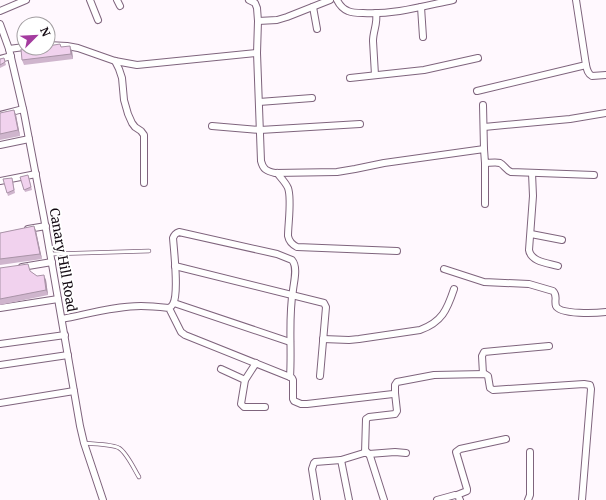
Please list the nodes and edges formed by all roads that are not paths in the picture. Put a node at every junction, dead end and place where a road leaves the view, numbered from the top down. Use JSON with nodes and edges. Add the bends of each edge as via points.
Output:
{"nodes":[{"id":1,"x":26,"y":0,"type":"edge"},
{"id":2,"x":90,"y":0,"type":"edge"},
{"id":3,"x":117,"y":0,"type":"edge"},
{"id":4,"x":249,"y":0,"type":"edge"},
{"id":5,"x":330,"y":0,"type":"edge"},
{"id":6,"x":337,"y":0,"type":"edge"},
{"id":7,"x":453,"y":0,"type":"edge"},
{"id":8,"x":576,"y":0,"type":"edge"},
{"id":9,"x":120,"y":6,"type":"dead end"},
{"id":10,"x":312,"y":7,"type":"junction"},
{"id":11,"x":421,"y":7,"type":"junction"},
{"id":12,"x":0,"y":11,"type":"edge"},
{"id":13,"x":376,"y":14,"type":"junction"},
{"id":14,"x":98,"y":20,"type":"dead end"},
{"id":15,"x":258,"y":21,"type":"junction"},
{"id":16,"x":1,"y":28,"type":"edge"},
{"id":17,"x":317,"y":29,"type":"dead end"},
{"id":18,"x":423,"y":37,"type":"dead end"},
{"id":19,"x":56,"y":45,"type":"edge"},
{"id":20,"x":16,"y":48,"type":"edge"},
{"id":21,"x":9,"y":49,"type":"junction"},
{"id":22,"x":257,"y":53,"type":"junction"},
{"id":23,"x":11,"y":56,"type":"junction"},
{"id":24,"x":478,"y":58,"type":"dead end"},
{"id":25,"x":0,"y":59,"type":"edge"},
{"id":26,"x":115,"y":61,"type":"junction"},
{"id":27,"x":586,"y":66,"type":"junction"},
{"id":28,"x":375,"y":75,"type":"junction"},
{"id":29,"x":606,"y":75,"type":"edge"},
{"id":30,"x":350,"y":78,"type":"dead end"},
{"id":31,"x":477,"y":91,"type":"dead end"},
{"id":32,"x":312,"y":98,"type":"dead end"},
{"id":33,"x":259,"y":102,"type":"junction"},
{"id":34,"x":483,"y":105,"type":"dead end"},
{"id":35,"x":23,"y":109,"type":"junction"},
{"id":36,"x":606,"y":113,"type":"edge"},
{"id":37,"x":0,"y":115,"type":"edge"},
{"id":38,"x":360,"y":124,"type":"dead end"},
{"id":39,"x":212,"y":126,"type":"dead end"},
{"id":40,"x":484,"y":127,"type":"junction"},
{"id":41,"x":260,"y":130,"type":"junction"},
{"id":42,"x":29,"y":139,"type":"junction"},
{"id":43,"x":0,"y":145,"type":"edge"},
{"id":44,"x":484,"y":149,"type":"junction"},
{"id":45,"x":485,"y":163,"type":"junction"},
{"id":46,"x":278,"y":173,"type":"junction"},
{"id":47,"x":532,"y":173,"type":"junction"},
{"id":48,"x":36,"y":174,"type":"junction"},
{"id":49,"x":594,"y":175,"type":"dead end"},
{"id":50,"x":0,"y":181,"type":"edge"},
{"id":51,"x":144,"y":183,"type":"dead end"},
{"id":52,"x":485,"y":204,"type":"dead end"},
{"id":53,"x":46,"y":226,"type":"junction"},
{"id":54,"x":23,"y":230,"type":"edge"},
{"id":55,"x":531,"y":234,"type":"junction"},
{"id":56,"x":562,"y":240,"type":"dead end"},
{"id":57,"x":150,"y":250,"type":"dead end"},
{"id":58,"x":396,"y":250,"type":"dead end"},
{"id":59,"x":51,"y":254,"type":"junction"},
{"id":60,"x":52,"y":262,"type":"junction"},
{"id":61,"x":175,"y":266,"type":"junction"},
{"id":62,"x":558,"y":266,"type":"dead end"},
{"id":63,"x":15,"y":268,"type":"edge"},
{"id":64,"x":444,"y":269,"type":"dead end"},
{"id":65,"x":454,"y":289,"type":"dead end"},
{"id":66,"x":292,"y":295,"type":"junction"},
{"id":67,"x":58,"y":299,"type":"junction"},
{"id":68,"x":174,"y":303,"type":"junction"},
{"id":69,"x":0,"y":308,"type":"edge"},
{"id":70,"x":169,"y":308,"type":"junction"},
{"id":71,"x":606,"y":312,"type":"edge"},
{"id":72,"x":62,"y":318,"type":"junction"},
{"id":73,"x":65,"y":335,"type":"junction"},
{"id":74,"x":323,"y":339,"type":"junction"},
{"id":75,"x":290,"y":342,"type":"junction"},
{"id":76,"x":0,"y":344,"type":"edge"},
{"id":77,"x":548,"y":346,"type":"dead end"},
{"id":78,"x":68,"y":355,"type":"junction"},
{"id":79,"x":256,"y":363,"type":"junction"},
{"id":80,"x":0,"y":365,"type":"edge"},
{"id":81,"x":221,"y":369,"type":"dead end"},
{"id":82,"x":483,"y":374,"type":"junction"},
{"id":83,"x":320,"y":376,"type":"dead end"},
{"id":84,"x":290,"y":377,"type":"junction"},
{"id":85,"x":245,"y":380,"type":"junction"},
{"id":86,"x":74,"y":391,"type":"junction"},
{"id":87,"x":395,"y":393,"type":"junction"},
{"id":88,"x":0,"y":403,"type":"edge"},
{"id":89,"x":265,"y":407,"type":"dead end"},
{"id":90,"x":506,"y":439,"type":"dead end"},
{"id":91,"x":84,"y":443,"type":"junction"},
{"id":92,"x":530,"y":452,"type":"dead end"},
{"id":93,"x":367,"y":453,"type":"junction"},
{"id":94,"x":406,"y":453,"type":"dead end"},
{"id":95,"x":341,"y":460,"type":"junction"},
{"id":96,"x":139,"y":477,"type":"dead end"},
{"id":97,"x":458,"y":498,"type":"edge"},
{"id":98,"x":104,"y":500,"type":"edge"},
{"id":99,"x":317,"y":500,"type":"edge"},
{"id":100,"x":349,"y":500,"type":"edge"},
{"id":101,"x":384,"y":500,"type":"edge"},
{"id":102,"x":437,"y":500,"type":"edge"},
{"id":103,"x":528,"y":500,"type":"edge"},
{"id":104,"x":582,"y":500,"type":"edge"}],
"edges":[{"from":1,"to":12,"type":"street"},
{"from":2,"to":14,"type":"street"},
{"from":3,"to":9,"type":"street"},
{"from":4,"to":15,"type":"street","via":[[256,6]]},
{"from":5,"to":10,"type":"street"},
{"from":6,"to":13,"type":"street","via":[[347,11]]},
{"from":7,"to":11,"type":"street"},
{"from":8,"to":27,"type":"street"},
{"from":10,"to":15,"type":"street","via":[[277,20]]},
{"from":10,"to":17,"type":"street"},
{"from":11,"to":13,"type":"street"},
{"from":11,"to":18,"type":"street"},
{"from":13,"to":28,"type":"street","via":[[377,22],[373,36]]},
{"from":15,"to":22,"type":"street"},
{"from":16,"to":21,"type":"street","name":"Canary Hill Road"},
{"from":19,"to":26,"type":"street","via":[[78,48]]},
{"from":20,"to":21,"type":"street"},
{"from":21,"to":23,"type":"street","name":"Canary Hill Road"},
{"from":22,"to":26,"type":"street","via":[[137,65]]},
{"from":22,"to":33,"type":"street"},
{"from":23,"to":25,"type":"street"},
{"from":23,"to":35,"type":"street","name":"Canary Hill Road"},
{"from":24,"to":28,"type":"street","via":[[424,70]]},
{"from":26,"to":51,"type":"street","via":[[122,78],[128,114],[144,138]]},
{"from":27,"to":29,"type":"street","via":[[589,75]]},
{"from":27,"to":31,"type":"street"},
{"from":28,"to":30,"type":"street"},
{"from":32,"to":33,"type":"street"},
{"from":33,"to":41,"type":"street"},
{"from":34,"to":40,"type":"street"},
{"from":35,"to":37,"type":"street"},
{"from":35,"to":42,"type":"street","name":"Canary Hill Road"},
{"from":36,"to":40,"type":"street"},
{"from":38,"to":41,"type":"street"},
{"from":39,"to":41,"type":"street"},
{"from":40,"to":44,"type":"street"},
{"from":41,"to":46,"type":"street","via":[[262,165],[266,170]]},
{"from":42,"to":43,"type":"street"},
{"from":42,"to":48,"type":"street","name":"Canary Hill Road"},
{"from":44,"to":45,"type":"street"},
{"from":44,"to":46,"type":"street","via":[[337,172]]},
{"from":45,"to":47,"type":"street","via":[[501,164],[511,172]]},
{"from":45,"to":52,"type":"street"},
{"from":46,"to":58,"type":"street","via":[[289,190],[288,236],[292,245]]},
{"from":47,"to":49,"type":"street"},
{"from":47,"to":55,"type":"street"},
{"from":48,"to":50,"type":"street"},
{"from":48,"to":53,"type":"street","name":"Canary Hill Road"},
{"from":53,"to":54,"type":"street"},
{"from":53,"to":59,"type":"street","name":"Canary Hill Road"},
{"from":55,"to":56,"type":"street"},
{"from":55,"to":62,"type":"street","via":[[529,250],[532,258]]},
{"from":57,"to":59,"type":"lane"},
{"from":59,"to":60,"type":"street","name":"Canary Hill Road"},
{"from":60,"to":63,"type":"street"},
{"from":60,"to":67,"type":"street","name":"Canary Hill Road"},
{"from":61,"to":66,"type":"street"},
{"from":61,"to":66,"type":"street","via":[[173,238],[179,232],[277,254],[294,262]]},
{"from":61,"to":68,"type":"street"},
{"from":64,"to":71,"type":"street","via":[[484,282],[528,284],[553,291],[558,309],[563,311]]},
{"from":65,"to":74,"type":"street","via":[[443,315],[429,327],[360,339]]},
{"from":66,"to":74,"type":"street","via":[[325,304]]},
{"from":66,"to":75,"type":"street"},
{"from":67,"to":69,"type":"street"},
{"from":67,"to":72,"type":"street","name":"Canary Hill Road"},
{"from":68,"to":70,"type":"street"},
{"from":68,"to":75,"type":"street"},
{"from":70,"to":72,"type":"street","via":[[114,308]]},
{"from":70,"to":79,"type":"street","via":[[185,335]]},
{"from":72,"to":73,"type":"street","name":"Canary Hill Road"},
{"from":73,"to":76,"type":"street"},
{"from":73,"to":78,"type":"street","name":"Canary Hill Road"},
{"from":74,"to":83,"type":"street"},
{"from":75,"to":84,"type":"street"},
{"from":77,"to":82,"type":"street","via":[[484,352]]},
{"from":78,"to":80,"type":"street"},
{"from":78,"to":86,"type":"street","name":"Canary Hill Road"},
{"from":79,"to":84,"type":"street"},
{"from":79,"to":85,"type":"street"},
{"from":81,"to":85,"type":"street"},
{"from":82,"to":87,"type":"street","via":[[434,375],[406,380],[396,383]]},
{"from":82,"to":104,"type":"street","via":[[487,375],[490,388],[493,390],[584,384],[591,386]]},
{"from":84,"to":87,"type":"street","via":[[294,380],[294,400],[301,404]]},
{"from":85,"to":89,"type":"street","via":[[242,406]]},
{"from":86,"to":88,"type":"street"},
{"from":86,"to":91,"type":"street","name":"Canary Hill Road"},
{"from":87,"to":93,"type":"street","via":[[397,411],[393,415],[366,419]]},
{"from":90,"to":97,"type":"street","via":[[456,452],[467,489]]},
{"from":91,"to":96,"type":"lane","via":[[119,448]]},
{"from":91,"to":98,"type":"street","name":"Canary Hill Road"},
{"from":92,"to":103,"type":"street"},
{"from":93,"to":94,"type":"street"},
{"from":93,"to":95,"type":"street"},
{"from":93,"to":101,"type":"street"},
{"from":95,"to":99,"type":"street","via":[[314,463],[312,469]]},
{"from":95,"to":100,"type":"street"},
{"from":97,"to":102,"type":"street","via":[[453,495]]}]}
